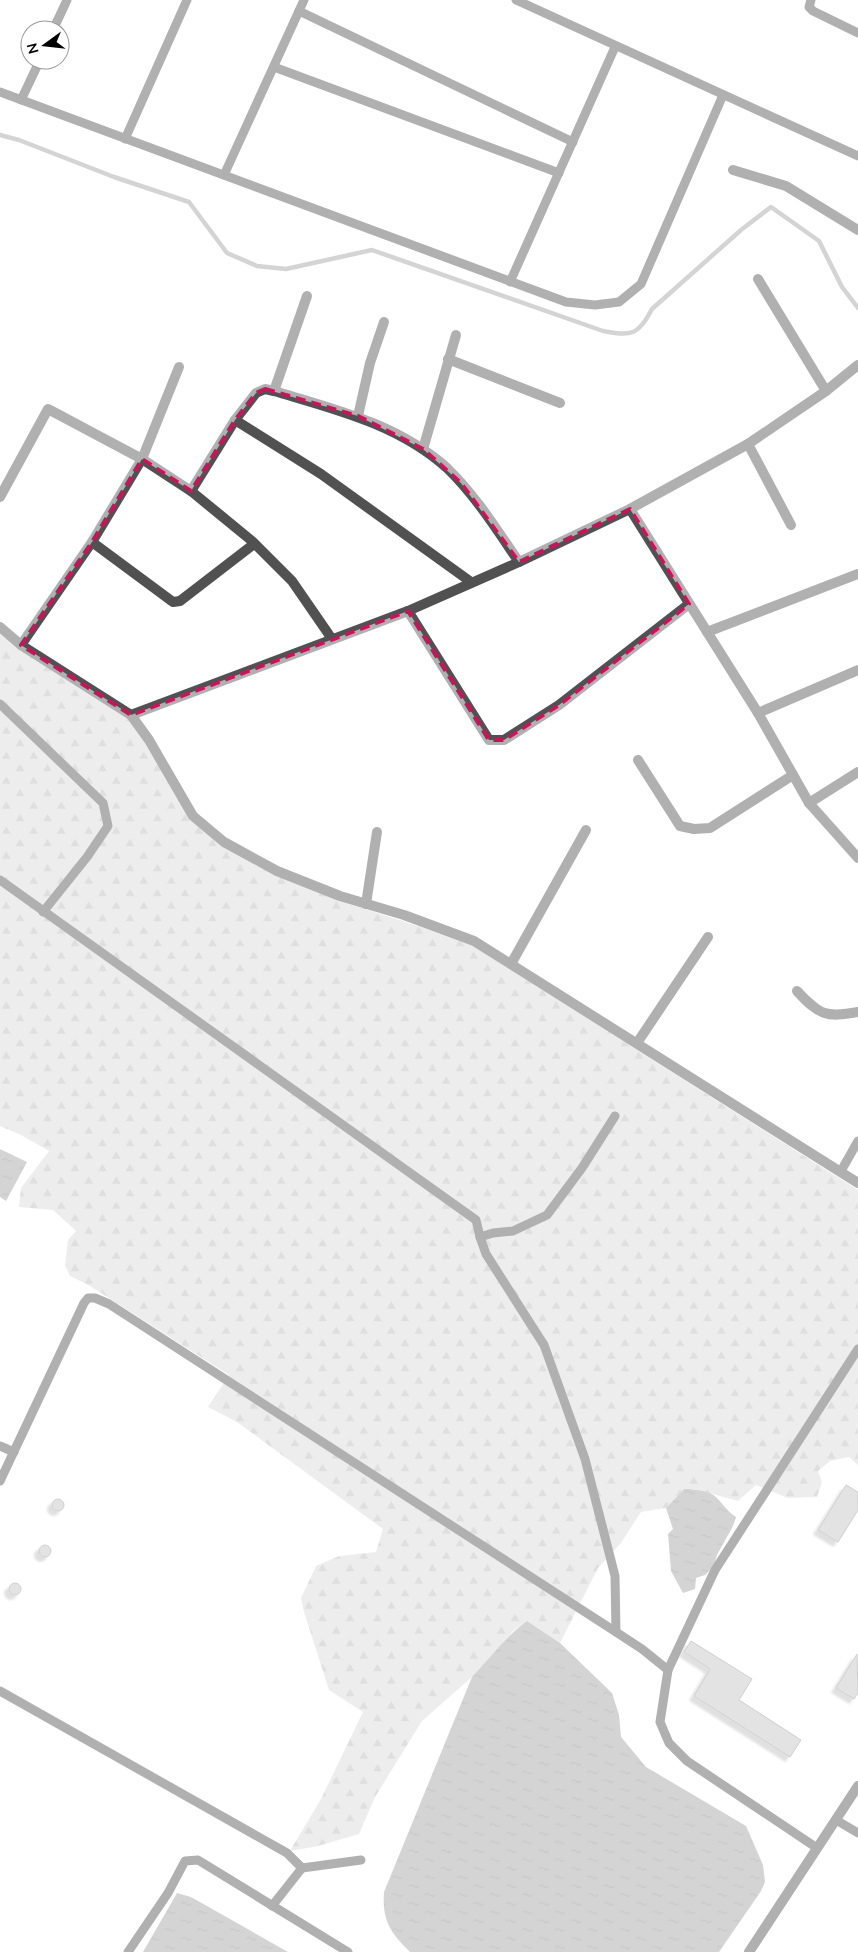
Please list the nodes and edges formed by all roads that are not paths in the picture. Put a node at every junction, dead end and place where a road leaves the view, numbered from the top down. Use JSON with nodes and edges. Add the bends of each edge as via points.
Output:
{"nodes":[{"id":1,"x":67,"y":0,"type":"edge"},
{"id":2,"x":186,"y":0,"type":"edge"},
{"id":3,"x":304,"y":0,"type":"edge"},
{"id":4,"x":516,"y":0,"type":"edge"},
{"id":5,"x":811,"y":0,"type":"edge"},
{"id":6,"x":299,"y":11,"type":"junction"},
{"id":7,"x":58,"y":20,"type":"edge"},
{"id":8,"x":858,"y":33,"type":"edge"},
{"id":9,"x":615,"y":47,"type":"junction"},
{"id":10,"x":274,"y":67,"type":"junction"},
{"id":11,"x":35,"y":70,"type":"edge"},
{"id":12,"x":0,"y":92,"type":"edge"},
{"id":13,"x":723,"y":95,"type":"junction"},
{"id":14,"x":21,"y":100,"type":"junction"},
{"id":15,"x":125,"y":139,"type":"junction"},
{"id":16,"x":573,"y":142,"type":"junction"},
{"id":17,"x":858,"y":156,"type":"edge"},
{"id":18,"x":733,"y":170,"type":"dead end"},
{"id":19,"x":559,"y":173,"type":"junction"},
{"id":20,"x":224,"y":176,"type":"junction"},
{"id":21,"x":858,"y":230,"type":"edge"},
{"id":22,"x":758,"y":279,"type":"dead end"},
{"id":23,"x":510,"y":282,"type":"junction"},
{"id":24,"x":307,"y":296,"type":"dead end"},
{"id":25,"x":384,"y":322,"type":"dead end"},
{"id":26,"x":456,"y":336,"type":"dead end"},
{"id":27,"x":448,"y":359,"type":"junction"},
{"id":28,"x":858,"y":365,"type":"edge"},
{"id":29,"x":179,"y":367,"type":"dead end"},
{"id":30,"x":274,"y":391,"type":"junction"},
{"id":31,"x":826,"y":391,"type":"junction"},
{"id":32,"x":560,"y":402,"type":"dead end"},
{"id":33,"x":358,"y":416,"type":"junction"},
{"id":34,"x":235,"y":420,"type":"junction"},
{"id":35,"x":748,"y":444,"type":"junction"},
{"id":36,"x":423,"y":449,"type":"junction"},
{"id":37,"x":142,"y":459,"type":"junction"},
{"id":38,"x":191,"y":491,"type":"junction"},
{"id":39,"x":0,"y":497,"type":"edge"},
{"id":40,"x":630,"y":509,"type":"junction"},
{"id":41,"x":791,"y":525,"type":"dead end"},
{"id":42,"x":92,"y":542,"type":"junction"},
{"id":43,"x":254,"y":544,"type":"junction"},
{"id":44,"x":519,"y":562,"type":"junction"},
{"id":45,"x":858,"y":574,"type":"edge"},
{"id":46,"x":471,"y":582,"type":"junction"},
{"id":47,"x":689,"y":604,"type":"junction"},
{"id":48,"x":408,"y":611,"type":"junction"},
{"id":49,"x":0,"y":627,"type":"edge"},
{"id":50,"x":707,"y":632,"type":"junction"},
{"id":51,"x":332,"y":639,"type":"junction"},
{"id":52,"x":21,"y":645,"type":"junction"},
{"id":53,"x":858,"y":670,"type":"edge"},
{"id":54,"x":0,"y":704,"type":"edge"},
{"id":55,"x":758,"y":713,"type":"junction"},
{"id":56,"x":131,"y":715,"type":"junction"},
{"id":57,"x":638,"y":760,"type":"dead end"},
{"id":58,"x":858,"y":772,"type":"edge"},
{"id":59,"x":793,"y":775,"type":"junction"},
{"id":60,"x":809,"y":803,"type":"junction"},
{"id":61,"x":586,"y":830,"type":"dead end"},
{"id":62,"x":377,"y":832,"type":"dead end"},
{"id":63,"x":856,"y":853,"type":"edge"},
{"id":64,"x":1,"y":882,"type":"edge"},
{"id":65,"x":366,"y":904,"type":"junction"},
{"id":66,"x":43,"y":912,"type":"junction"},
{"id":67,"x":708,"y":937,"type":"dead end"},
{"id":68,"x":511,"y":964,"type":"junction"},
{"id":69,"x":797,"y":991,"type":"dead end"},
{"id":70,"x":858,"y":1012,"type":"edge"},
{"id":71,"x":637,"y":1043,"type":"junction"},
{"id":72,"x":615,"y":1116,"type":"dead end"},
{"id":73,"x":858,"y":1141,"type":"edge"},
{"id":74,"x":841,"y":1172,"type":"junction"},
{"id":75,"x":858,"y":1183,"type":"edge"},
{"id":76,"x":480,"y":1237,"type":"junction"},
{"id":77,"x":858,"y":1349,"type":"edge"},
{"id":78,"x":0,"y":1446,"type":"edge"},
{"id":79,"x":14,"y":1452,"type":"junction"},
{"id":80,"x":0,"y":1481,"type":"edge"},
{"id":81,"x":616,"y":1632,"type":"junction"},
{"id":82,"x":668,"y":1670,"type":"junction"},
{"id":83,"x":0,"y":1692,"type":"edge"},
{"id":84,"x":858,"y":1786,"type":"edge"},
{"id":85,"x":836,"y":1820,"type":"junction"},
{"id":86,"x":858,"y":1833,"type":"edge"},
{"id":87,"x":817,"y":1848,"type":"junction"},
{"id":88,"x":361,"y":1860,"type":"dead end"},
{"id":89,"x":302,"y":1868,"type":"junction"},
{"id":90,"x":272,"y":1906,"type":"junction"},
{"id":91,"x":128,"y":1952,"type":"edge"},
{"id":92,"x":348,"y":1952,"type":"edge"},
{"id":93,"x":749,"y":1952,"type":"edge"}],
"edges":[{"from":1,"to":7,"type":"lane"},
{"from":2,"to":15,"type":"lane"},
{"from":3,"to":6,"type":"lane"},
{"from":4,"to":9,"type":"lane"},
{"from":5,"to":8,"type":"lane","via":[[809,6],[813,11]]},
{"from":6,"to":10,"type":"lane"},
{"from":6,"to":16,"type":"lane"},
{"from":9,"to":13,"type":"lane"},
{"from":9,"to":16,"type":"lane"},
{"from":10,"to":19,"type":"lane"},
{"from":10,"to":20,"type":"lane"},
{"from":11,"to":14,"type":"lane"},
{"from":12,"to":14,"type":"lane"},
{"from":13,"to":17,"type":"lane"},
{"from":13,"to":23,"type":"lane","via":[[641,284],[619,302],[594,305],[566,302]]},
{"from":14,"to":15,"type":"lane"},
{"from":15,"to":20,"type":"lane"},
{"from":16,"to":19,"type":"lane"},
{"from":18,"to":21,"type":"street","via":[[786,186]]},
{"from":19,"to":23,"type":"lane"},
{"from":20,"to":23,"type":"lane"},
{"from":22,"to":31,"type":"street"},
{"from":24,"to":30,"type":"street"},
{"from":25,"to":33,"type":"street","via":[[370,362]]},
{"from":26,"to":27,"type":"street"},
{"from":27,"to":32,"type":"street"},
{"from":27,"to":36,"type":"street"},
{"from":28,"to":31,"type":"street"},
{"from":29,"to":37,"type":"street"},
{"from":30,"to":33,"type":"street"},
{"from":30,"to":34,"type":"street","via":[[265,389],[256,393]]},
{"from":31,"to":35,"type":"street"},
{"from":33,"to":36,"type":"street"},
{"from":34,"to":38,"type":"street"},
{"from":34,"to":46,"type":"street","via":[[322,474]]},
{"from":35,"to":40,"type":"street"},
{"from":35,"to":41,"type":"street"},
{"from":36,"to":44,"type":"street","via":[[461,483]]},
{"from":37,"to":38,"type":"street"},
{"from":37,"to":39,"type":"street","via":[[48,409]]},
{"from":37,"to":42,"type":"street"},
{"from":38,"to":43,"type":"street"},
{"from":40,"to":44,"type":"street"},
{"from":40,"to":47,"type":"street"},
{"from":42,"to":43,"type":"street","via":[[173,602],[180,601]]},
{"from":42,"to":52,"type":"street"},
{"from":43,"to":51,"type":"street","via":[[292,581]]},
{"from":44,"to":46,"type":"street"},
{"from":45,"to":50,"type":"street"},
{"from":46,"to":48,"type":"street"},
{"from":47,"to":48,"type":"street","via":[[559,705],[504,740],[489,740]]},
{"from":47,"to":50,"type":"street"},
{"from":48,"to":51,"type":"street"},
{"from":49,"to":52,"type":"street"},
{"from":50,"to":55,"type":"street"},
{"from":51,"to":56,"type":"street"},
{"from":52,"to":56,"type":"street"},
{"from":53,"to":55,"type":"street"},
{"from":54,"to":66,"type":"lane","via":[[103,803],[105,811],[108,826]]},
{"from":55,"to":59,"type":"street"},
{"from":56,"to":65,"type":"street","via":[[193,816],[224,842],[277,871]]},
{"from":57,"to":59,"type":"street","via":[[680,826],[694,829],[710,828]]},
{"from":58,"to":60,"type":"street"},
{"from":59,"to":60,"type":"street"},
{"from":60,"to":63,"type":"street"},
{"from":61,"to":68,"type":"street"},
{"from":62,"to":65,"type":"street"},
{"from":64,"to":66,"type":"lane"},
{"from":65,"to":68,"type":"street","via":[[474,941]]},
{"from":66,"to":76,"type":"lane","via":[[476,1220]]},
{"from":67,"to":71,"type":"street"},
{"from":68,"to":71,"type":"street"},
{"from":69,"to":70,"type":"street","via":[[821,1013],[842,1015]]},
{"from":71,"to":74,"type":"street"},
{"from":72,"to":76,"type":"lane","via":[[547,1215],[513,1231]]},
{"from":73,"to":74,"type":"lane"},
{"from":74,"to":75,"type":"street"},
{"from":76,"to":81,"type":"lane","via":[[486,1254],[544,1345],[585,1459],[614,1576]]},
{"from":77,"to":82,"type":"lane","via":[[715,1570]]},
{"from":78,"to":79,"type":"lane"},
{"from":79,"to":80,"type":"lane"},
{"from":79,"to":81,"type":"lane","via":[[84,1303],[88,1298],[95,1298],[109,1304]]},
{"from":81,"to":82,"type":"lane"},
{"from":82,"to":87,"type":"lane","via":[[660,1722],[669,1743],[687,1761]]},
{"from":83,"to":89,"type":"lane","via":[[287,1853]]},
{"from":84,"to":85,"type":"street"},
{"from":85,"to":86,"type":"lane"},
{"from":85,"to":87,"type":"street"},
{"from":87,"to":93,"type":"street"},
{"from":88,"to":89,"type":"lane"},
{"from":89,"to":90,"type":"lane"},
{"from":90,"to":91,"type":"lane","via":[[198,1860],[186,1861]]},
{"from":90,"to":92,"type":"lane"}]}
